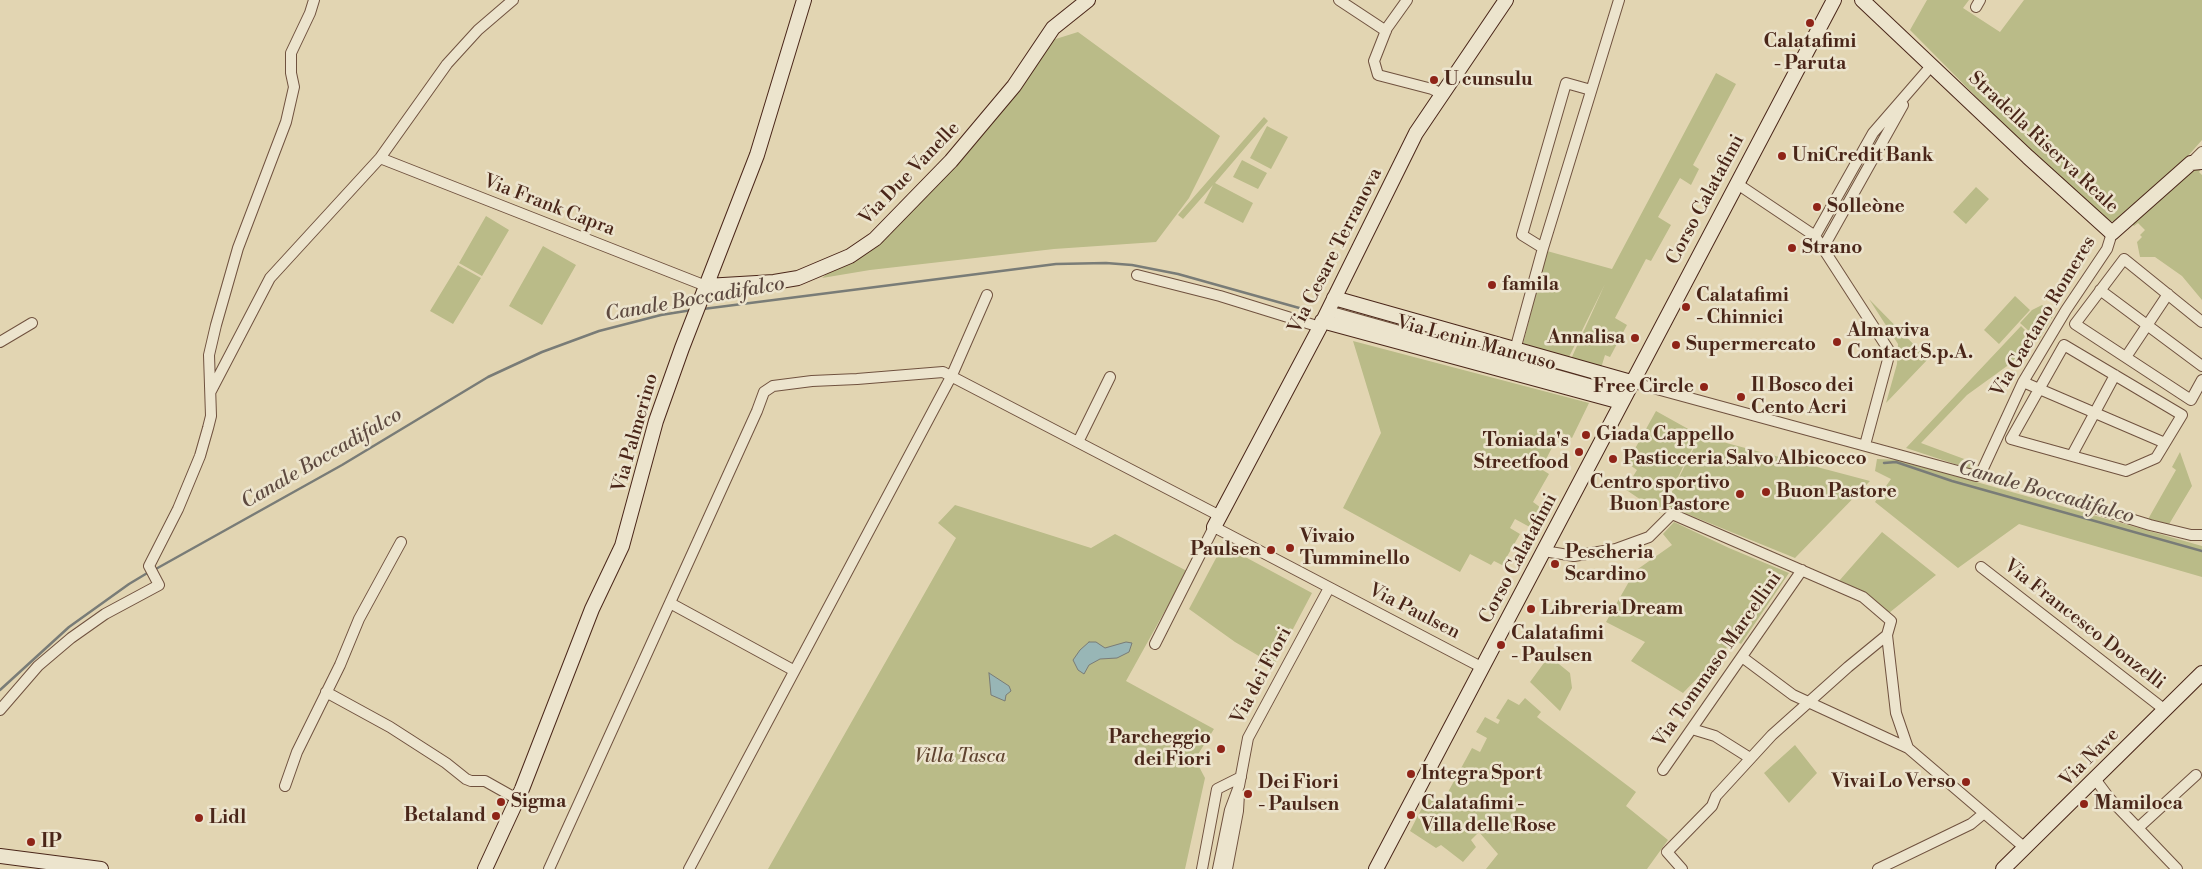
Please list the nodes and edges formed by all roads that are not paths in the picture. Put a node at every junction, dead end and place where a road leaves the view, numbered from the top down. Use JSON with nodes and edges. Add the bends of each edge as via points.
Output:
{"nodes":[{"id":1,"x":314,"y":0,"type":"edge"},
{"id":2,"x":513,"y":0,"type":"edge"},
{"id":3,"x":804,"y":0,"type":"edge"},
{"id":4,"x":1088,"y":0,"type":"edge"},
{"id":5,"x":1339,"y":0,"type":"edge"},
{"id":6,"x":1407,"y":0,"type":"edge"},
{"id":7,"x":1506,"y":0,"type":"edge"},
{"id":8,"x":1619,"y":0,"type":"edge"},
{"id":9,"x":1834,"y":0,"type":"edge"},
{"id":10,"x":1862,"y":0,"type":"edge"},
{"id":11,"x":1386,"y":31,"type":"junction"},
{"id":12,"x":1932,"y":65,"type":"junction"},
{"id":13,"x":1914,"y":86,"type":"junction"},
{"id":14,"x":1591,"y":90,"type":"junction"},
{"id":15,"x":1442,"y":94,"type":"junction"},
{"id":16,"x":2202,"y":152,"type":"edge"},
{"id":17,"x":380,"y":158,"type":"junction"},
{"id":18,"x":2197,"y":163,"type":"edge"},
{"id":19,"x":1736,"y":183,"type":"junction"},
{"id":20,"x":2112,"y":233,"type":"junction"},
{"id":21,"x":1815,"y":236,"type":"junction"},
{"id":22,"x":1543,"y":248,"type":"junction"},
{"id":23,"x":1823,"y":248,"type":"junction"},
{"id":24,"x":1137,"y":275,"type":"dead end"},
{"id":25,"x":2089,"y":276,"type":"junction"},
{"id":26,"x":2102,"y":287,"type":"junction"},
{"id":27,"x":704,"y":292,"type":"junction"},
{"id":28,"x":2168,"y":294,"type":"junction"},
{"id":29,"x":987,"y":295,"type":"dead end"},
{"id":30,"x":1334,"y":298,"type":"junction"},
{"id":31,"x":1323,"y":320,"type":"junction"},
{"id":32,"x":2202,"y":322,"type":"edge"},
{"id":33,"x":32,"y":323,"type":"dead end"},
{"id":34,"x":2147,"y":325,"type":"junction"},
{"id":35,"x":0,"y":342,"type":"edge"},
{"id":36,"x":1515,"y":350,"type":"junction"},
{"id":37,"x":2126,"y":357,"type":"junction"},
{"id":38,"x":2202,"y":366,"type":"edge"},
{"id":39,"x":952,"y":375,"type":"junction"},
{"id":40,"x":2115,"y":375,"type":"junction"},
{"id":41,"x":1110,"y":377,"type":"dead end"},
{"id":42,"x":2202,"y":380,"type":"edge"},
{"id":43,"x":2023,"y":382,"type":"junction"},
{"id":44,"x":2039,"y":390,"type":"junction"},
{"id":45,"x":211,"y":392,"type":"junction"},
{"id":46,"x":1626,"y":393,"type":"junction"},
{"id":47,"x":2095,"y":413,"type":"junction"},
{"id":48,"x":1078,"y":442,"type":"junction"},
{"id":49,"x":2165,"y":443,"type":"junction"},
{"id":50,"x":1865,"y":445,"type":"junction"},
{"id":51,"x":2072,"y":456,"type":"junction"},
{"id":52,"x":2072,"y":501,"type":"dead end"},
{"id":53,"x":1217,"y":522,"type":"junction"},
{"id":54,"x":2202,"y":535,"type":"edge"},
{"id":55,"x":402,"y":542,"type":"dead end"},
{"id":56,"x":1544,"y":551,"type":"junction"},
{"id":57,"x":1981,"y":567,"type":"dead end"},
{"id":58,"x":1802,"y":570,"type":"junction"},
{"id":59,"x":1329,"y":588,"type":"junction"},
{"id":60,"x":670,"y":603,"type":"junction"},
{"id":61,"x":1887,"y":635,"type":"junction"},
{"id":62,"x":1155,"y":644,"type":"dead end"},
{"id":63,"x":1742,"y":657,"type":"junction"},
{"id":64,"x":1483,"y":668,"type":"junction"},
{"id":65,"x":793,"y":670,"type":"junction"},
{"id":66,"x":2202,"y":673,"type":"edge"},
{"id":67,"x":326,"y":692,"type":"junction"},
{"id":68,"x":1809,"y":702,"type":"junction"},
{"id":69,"x":0,"y":710,"type":"edge"},
{"id":70,"x":2165,"y":710,"type":"junction"},
{"id":71,"x":1692,"y":729,"type":"junction"},
{"id":72,"x":1908,"y":748,"type":"junction"},
{"id":73,"x":1750,"y":758,"type":"junction"},
{"id":74,"x":1663,"y":770,"type":"dead end"},
{"id":75,"x":2196,"y":775,"type":"dead end"},
{"id":76,"x":2095,"y":779,"type":"junction"},
{"id":77,"x":1240,"y":781,"type":"junction"},
{"id":78,"x":285,"y":786,"type":"dead end"},
{"id":79,"x":517,"y":799,"type":"junction"},
{"id":80,"x":1983,"y":814,"type":"junction"},
{"id":81,"x":2138,"y":828,"type":"junction"},
{"id":82,"x":2025,"y":848,"type":"junction"},
{"id":83,"x":0,"y":856,"type":"edge"},
{"id":84,"x":101,"y":869,"type":"edge"},
{"id":85,"x":484,"y":869,"type":"edge"},
{"id":86,"x":549,"y":869,"type":"edge"},
{"id":87,"x":689,"y":869,"type":"edge"},
{"id":88,"x":1202,"y":869,"type":"edge"},
{"id":89,"x":1218,"y":869,"type":"edge"},
{"id":90,"x":1227,"y":869,"type":"edge"},
{"id":91,"x":1376,"y":869,"type":"edge"},
{"id":92,"x":1682,"y":869,"type":"edge"},
{"id":93,"x":1878,"y":869,"type":"edge"},
{"id":94,"x":2003,"y":869,"type":"edge"},
{"id":95,"x":2177,"y":869,"type":"edge"}],
"edges":[{"from":1,"to":45,"type":"street","via":[[291,53],[294,87],[286,122],[238,248],[218,316],[209,355]]},
{"from":2,"to":17,"type":"street","via":[[478,30],[447,64]]},
{"from":3,"to":27,"type":"street","name":"Via Palmerino","via":[[757,155]]},
{"from":4,"to":27,"type":"street","name":"Via Due Vanelle","via":[[1053,28],[1014,86],[951,161],[876,238],[850,256],[798,278]]},
{"from":5,"to":11,"type":"street"},
{"from":6,"to":11,"type":"street"},
{"from":7,"to":15,"type":"street","name":"Via Cesare Terranova"},
{"from":8,"to":14,"type":"street"},
{"from":9,"to":19,"type":"street","name":"Corso Calatafimi"},
{"from":10,"to":12,"type":"street","name":"Stradella Riserva Reale"},
{"from":11,"to":15,"type":"street","via":[[1374,61],[1378,75],[1432,88]]},
{"from":12,"to":13,"type":"street"},
{"from":12,"to":20,"type":"street","name":"Stradella Riserva Reale"},
{"from":13,"to":21,"type":"street","via":[[1873,133]]},
{"from":13,"to":23,"type":"street"},
{"from":14,"to":22,"type":"street"},
{"from":14,"to":22,"type":"street","via":[[1566,83],[1522,235]]},
{"from":15,"to":30,"type":"street","name":"Via Cesare Terranova","via":[[1416,132]]},
{"from":16,"to":18,"type":"street"},
{"from":17,"to":27,"type":"street","name":"Via Frank Capra"},
{"from":17,"to":45,"type":"street","via":[[270,278]]},
{"from":18,"to":20,"type":"street","name":"Stradella Riserva Reale"},
{"from":19,"to":21,"type":"street"},
{"from":19,"to":46,"type":"street","name":"Corso Calatafimi"},
{"from":20,"to":25,"type":"street","name":"Via Gaetano Romeres","via":[[2107,249]]},
{"from":21,"to":23,"type":"street"},
{"from":22,"to":36,"type":"street"},
{"from":23,"to":50,"type":"street","via":[[1890,352]]},
{"from":24,"to":31,"type":"street"},
{"from":25,"to":26,"type":"street"},
{"from":25,"to":43,"type":"street","name":"Via Gaetano Romeres"},
{"from":26,"to":28,"type":"street","via":[[2124,259]]},
{"from":26,"to":34,"type":"street"},
{"from":26,"to":37,"type":"street","via":[[2075,324]]},
{"from":27,"to":79,"type":"street","name":"Via Palmerino","via":[[656,421],[622,546],[592,609]]},
{"from":28,"to":32,"type":"street"},
{"from":28,"to":34,"type":"street"},
{"from":29,"to":39,"type":"street"},
{"from":30,"to":31,"type":"street","name":"Via Cesare Terranova"},
{"from":30,"to":36,"type":"street","name":"Via Lenin Mancuso"},
{"from":31,"to":46,"type":"street","name":"Via Lenin Mancuso"},
{"from":31,"to":53,"type":"street","name":"Via Cesare Terranova"},
{"from":33,"to":35,"type":"street"},
{"from":34,"to":37,"type":"street"},
{"from":34,"to":38,"type":"street"},
{"from":36,"to":46,"type":"street","name":"Via Lenin Mancuso"},
{"from":37,"to":42,"type":"street","via":[[2191,400]]},
{"from":39,"to":48,"type":"street","name":"Via Paulsen"},
{"from":39,"to":60,"type":"street","via":[[943,372],[812,381],[773,386],[764,392]]},
{"from":39,"to":65,"type":"street"},
{"from":40,"to":44,"type":"street","via":[[2064,345]]},
{"from":40,"to":47,"type":"street"},
{"from":40,"to":49,"type":"street","via":[[2182,415]]},
{"from":41,"to":48,"type":"street"},
{"from":43,"to":44,"type":"street"},
{"from":43,"to":50,"type":"street","name":"Via Gaetano Romeres","via":[[1976,476]]},
{"from":44,"to":47,"type":"street"},
{"from":44,"to":51,"type":"street","via":[[2012,439]]},
{"from":45,"to":69,"type":"street","via":[[210,422],[200,456],[152,571],[159,585],[105,614],[71,638],[38,666]]},
{"from":46,"to":50,"type":"street"},
{"from":46,"to":56,"type":"street","name":"Corso Calatafimi"},
{"from":47,"to":49,"type":"street"},
{"from":47,"to":51,"type":"street"},
{"from":48,"to":53,"type":"street","name":"Via Paulsen"},
{"from":49,"to":51,"type":"street","via":[[2156,458],[2126,471]]},
{"from":52,"to":54,"type":"street","via":[[2150,525]]},
{"from":53,"to":59,"type":"street","name":"Via Paulsen"},
{"from":53,"to":62,"type":"street"},
{"from":55,"to":67,"type":"street","via":[[359,619]]},
{"from":56,"to":58,"type":"street","via":[[1574,556],[1616,549],[1649,537],[1672,514]]},
{"from":56,"to":64,"type":"street","name":"Corso Calatafimi"},
{"from":57,"to":70,"type":"street","name":"Via Francesco Donzelli"},
{"from":58,"to":61,"type":"street","via":[[1863,597],[1891,621]]},
{"from":58,"to":63,"type":"street","name":"Via Tommaso Marcellini"},
{"from":59,"to":64,"type":"street","name":"Via Paulsen"},
{"from":59,"to":77,"type":"street","name":"Via dei Fiori","via":[[1248,738]]},
{"from":60,"to":65,"type":"street"},
{"from":60,"to":86,"type":"street"},
{"from":61,"to":68,"type":"street"},
{"from":61,"to":72,"type":"street","via":[[1896,713]]},
{"from":63,"to":68,"type":"street","via":[[1793,695]]},
{"from":63,"to":71,"type":"street","name":"Via Tommaso Marcellini"},
{"from":64,"to":91,"type":"street","name":"Corso Calatafimi"},
{"from":65,"to":87,"type":"street"},
{"from":66,"to":70,"type":"street","name":"Via Nave"},
{"from":67,"to":78,"type":"street"},
{"from":67,"to":79,"type":"street","via":[[390,727],[466,780],[485,780]]},
{"from":68,"to":72,"type":"street"},
{"from":68,"to":73,"type":"street"},
{"from":70,"to":76,"type":"street","name":"Via Nave"},
{"from":71,"to":73,"type":"street","via":[[1715,736]]},
{"from":71,"to":74,"type":"street","name":"Via Tommaso Marcellini"},
{"from":72,"to":80,"type":"street"},
{"from":73,"to":92,"type":"street","via":[[1716,796],[1712,806],[1667,852]]},
{"from":75,"to":81,"type":"street"},
{"from":76,"to":81,"type":"street"},
{"from":76,"to":82,"type":"street","name":"Via Nave"},
{"from":77,"to":88,"type":"street","via":[[1217,789]]},
{"from":77,"to":89,"type":"street","name":"Via dei Fiori","via":[[1230,810]]},
{"from":77,"to":90,"type":"street","name":"Via dei Fiori"},
{"from":79,"to":85,"type":"street","name":"Via Palmerino"},
{"from":80,"to":82,"type":"street"},
{"from":80,"to":93,"type":"street","via":[[1971,824]]},
{"from":81,"to":95,"type":"street"},
{"from":82,"to":94,"type":"street","name":"Via Nave"},
{"from":83,"to":84,"type":"street"}]}
